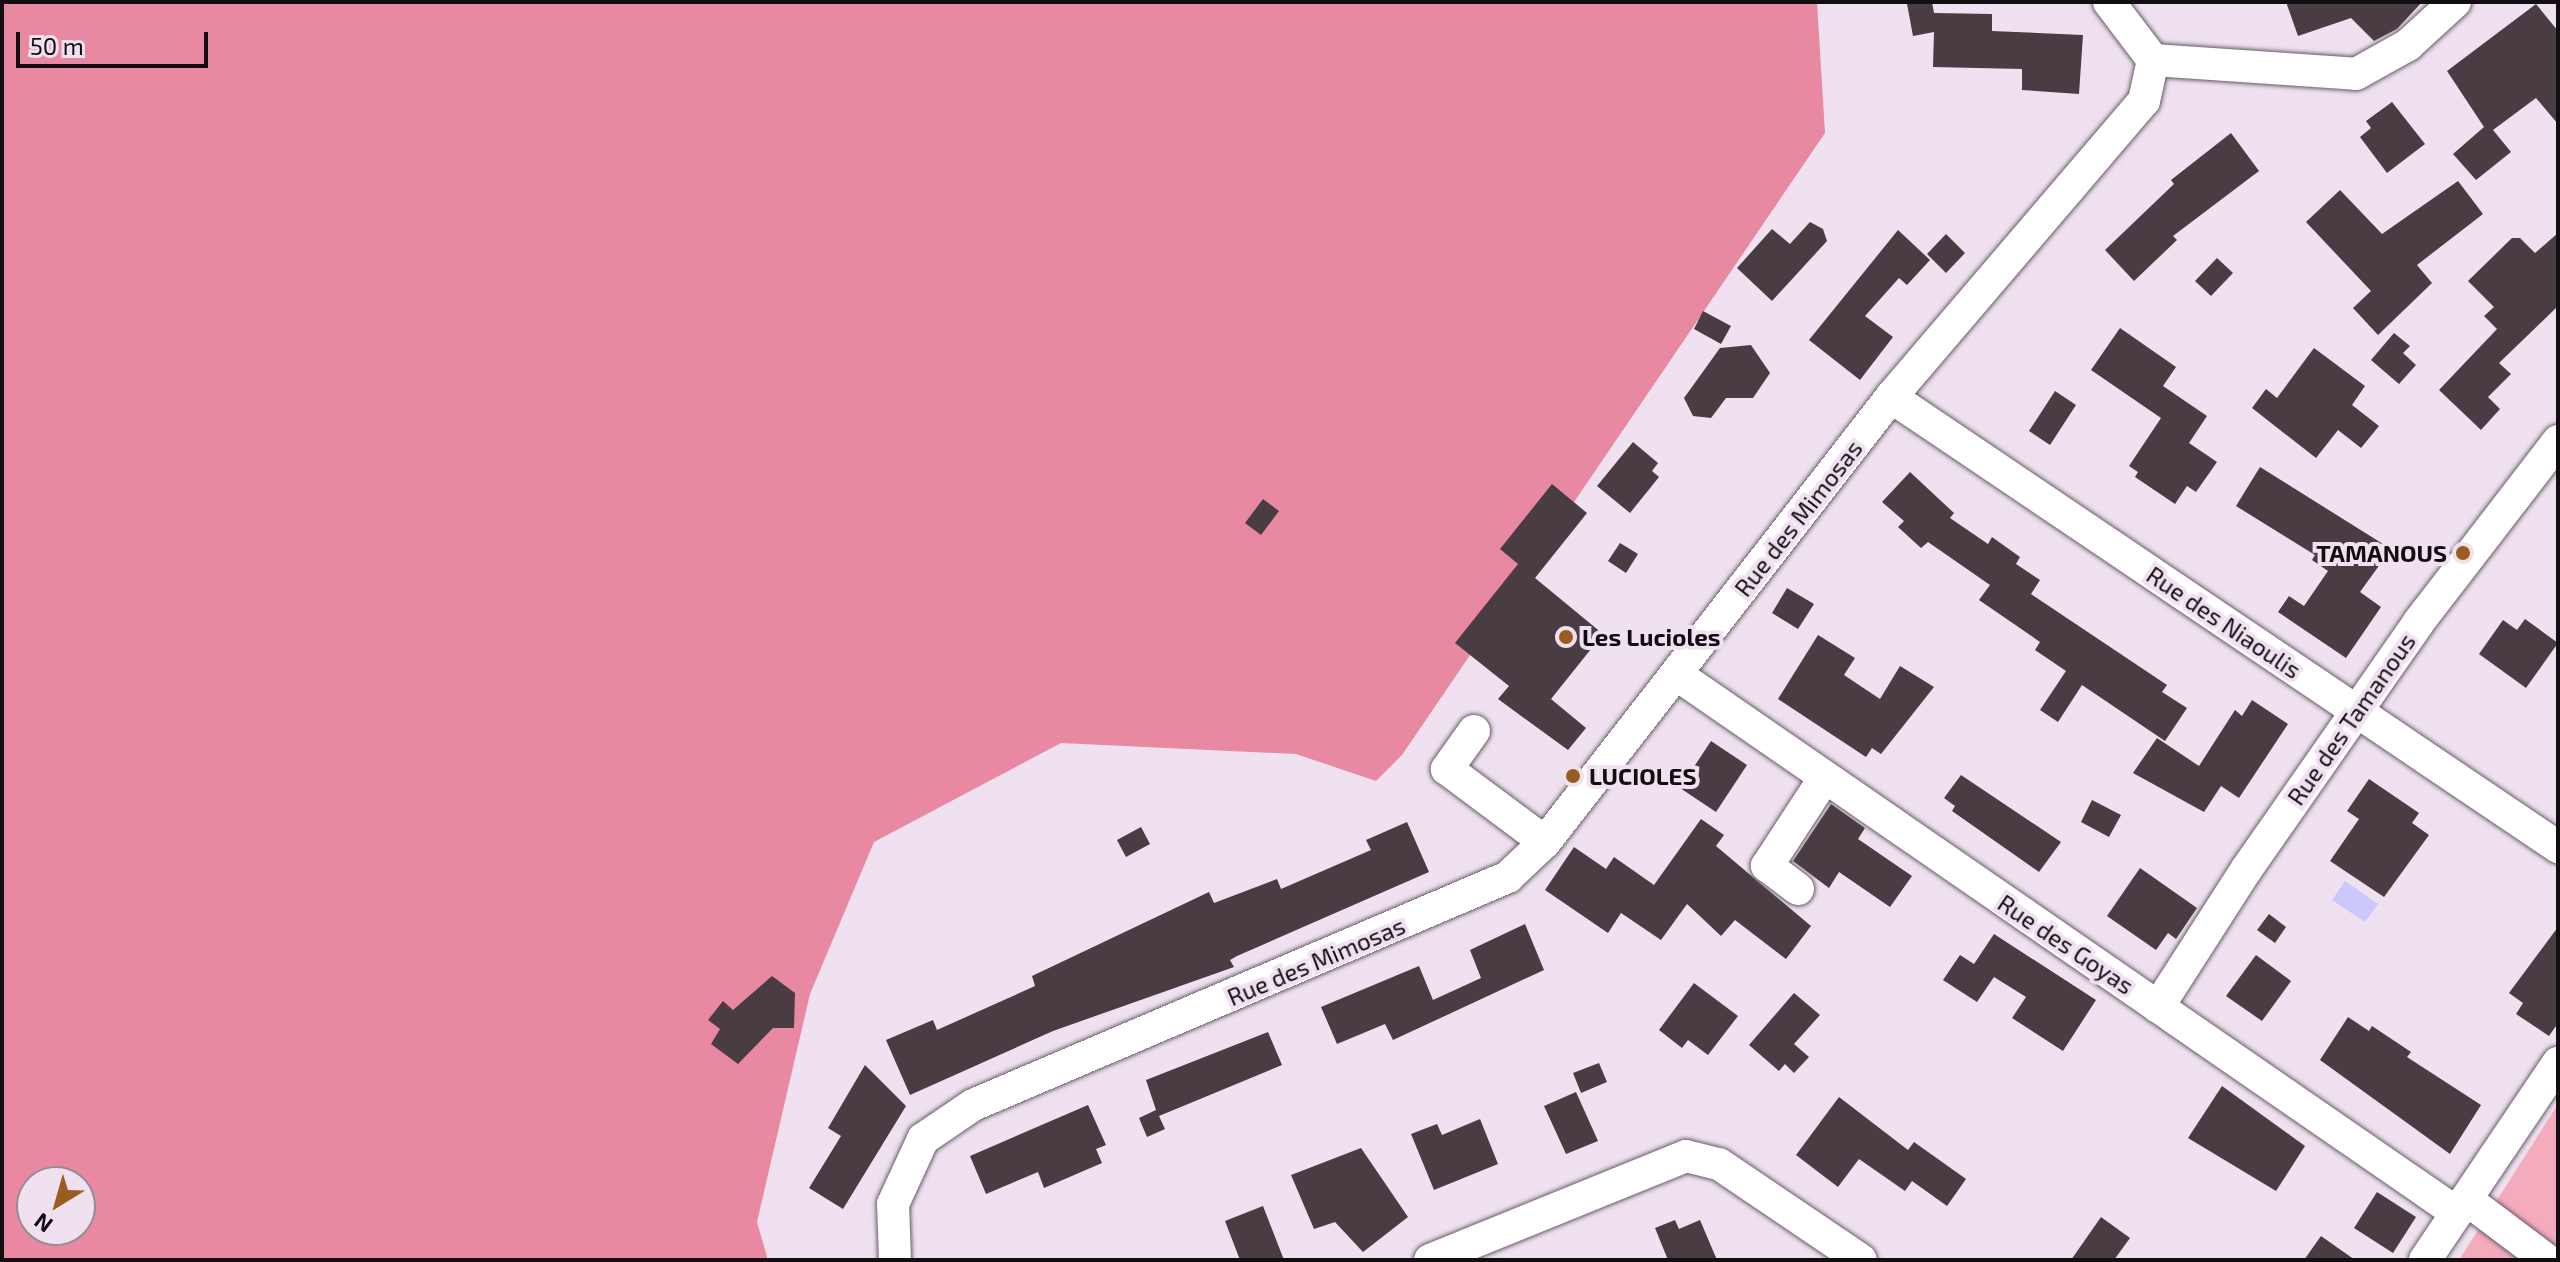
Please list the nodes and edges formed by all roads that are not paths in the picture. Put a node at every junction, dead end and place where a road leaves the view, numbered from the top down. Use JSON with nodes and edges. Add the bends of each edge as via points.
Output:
{"nodes":[{"id":1,"x":2109,"y":2,"type":"edge"},
{"id":2,"x":2455,"y":2,"type":"edge"},
{"id":3,"x":2153,"y":60,"type":"junction"},
{"id":4,"x":1891,"y":397,"type":"junction"},
{"id":5,"x":2558,"y":441,"type":"edge"},
{"id":6,"x":1676,"y":674,"type":"junction"},
{"id":7,"x":2357,"y":712,"type":"junction"},
{"id":8,"x":1474,"y":731,"type":"dead end"},
{"id":9,"x":1825,"y":777,"type":"junction"},
{"id":10,"x":1545,"y":842,"type":"junction"},
{"id":11,"x":2558,"y":847,"type":"edge"},
{"id":12,"x":1798,"y":889,"type":"dead end"},
{"id":13,"x":2158,"y":1007,"type":"junction"},
{"id":14,"x":2558,"y":1063,"type":"edge"},
{"id":15,"x":2462,"y":1206,"type":"junction"},
{"id":16,"x":895,"y":1260,"type":"edge"},
{"id":17,"x":1430,"y":1260,"type":"edge"},
{"id":18,"x":1861,"y":1260,"type":"edge"},
{"id":19,"x":2425,"y":1260,"type":"edge"},
{"id":20,"x":2547,"y":1260,"type":"edge"}],
"edges":[{"from":1,"to":3,"type":"street"},
{"from":2,"to":3,"type":"street","via":[[2408,45],[2356,74]]},
{"from":3,"to":4,"type":"street","name":"Rue des Mimosas","via":[[2144,101]]},
{"from":4,"to":6,"type":"street","name":"Rue des Mimosas"},
{"from":4,"to":7,"type":"street","name":"Rue des Niaoulis"},
{"from":5,"to":7,"type":"street","name":"Rue des Tamanous"},
{"from":6,"to":9,"type":"street","name":"Rue des Goyas"},
{"from":6,"to":10,"type":"street","name":"Rue des Mimosas"},
{"from":7,"to":11,"type":"street","name":"Rue des Niaoulis"},
{"from":7,"to":13,"type":"street","name":"Rue des Tamanous"},
{"from":8,"to":10,"type":"street","via":[[1447,769]]},
{"from":9,"to":12,"type":"street","via":[[1767,866]]},
{"from":9,"to":13,"type":"street","name":"Rue des Goyas"},
{"from":10,"to":16,"type":"street","name":"Rue des Mimosas","via":[[1494,884],[973,1105],[920,1145],[893,1204]]},
{"from":13,"to":15,"type":"street","name":"Rue des Goyas"},
{"from":14,"to":15,"type":"street"},
{"from":15,"to":19,"type":"street"},
{"from":15,"to":20,"type":"street","name":"Rue des Goyas"},
{"from":17,"to":18,"type":"street","via":[[1686,1156],[1719,1164]]}]}
